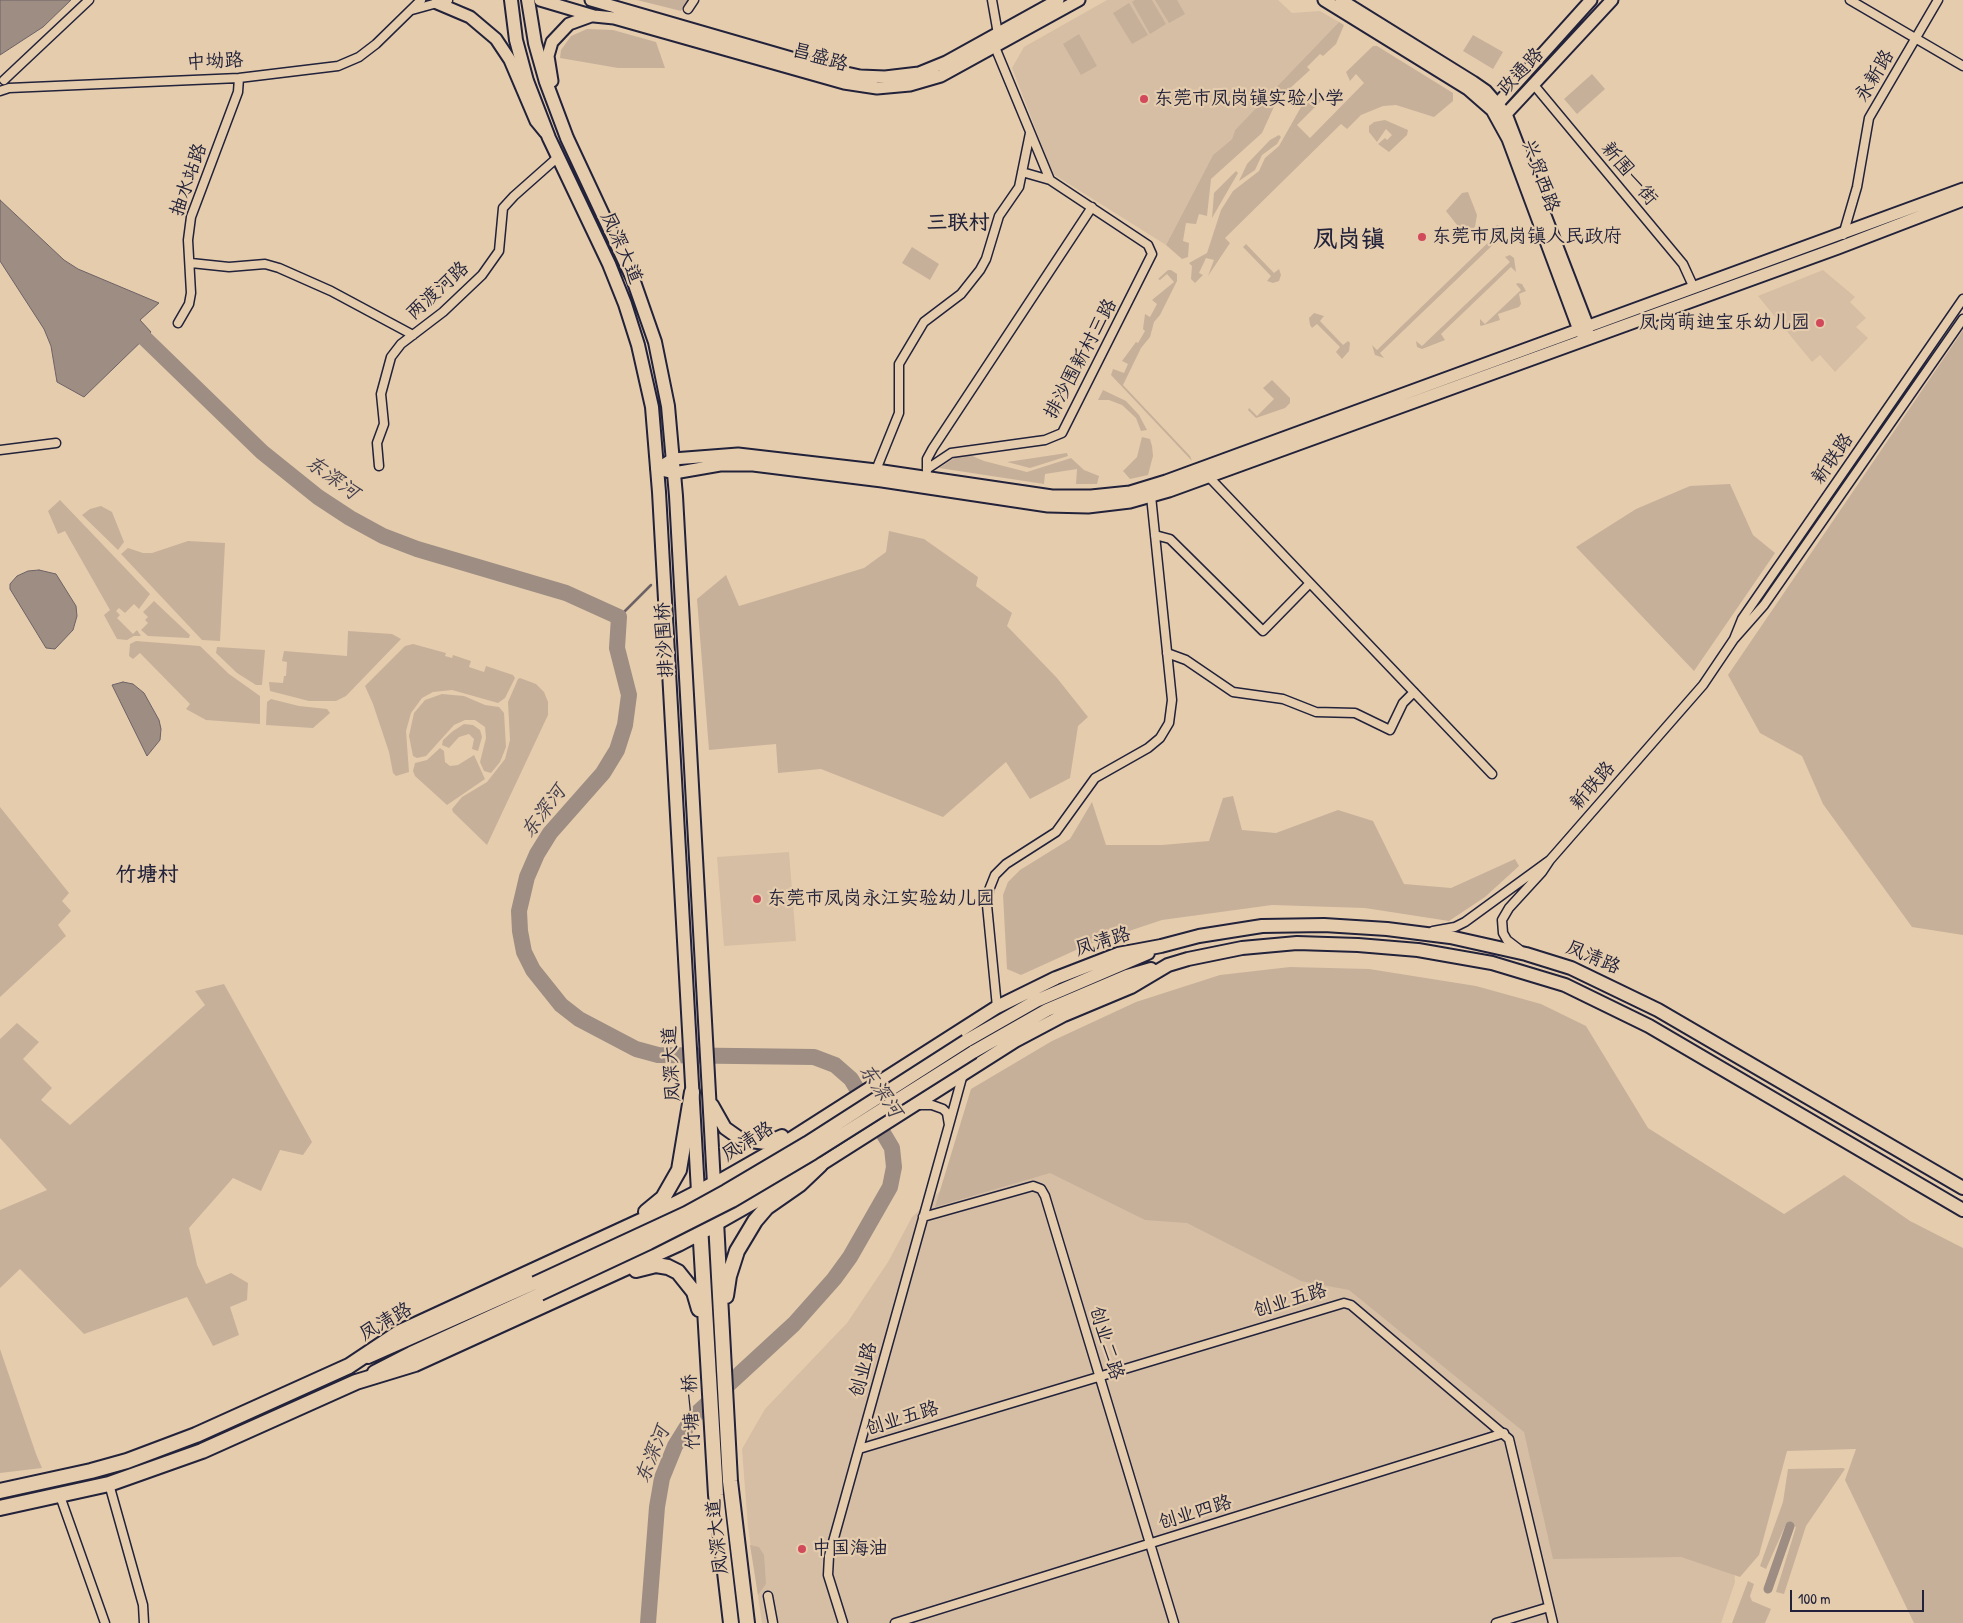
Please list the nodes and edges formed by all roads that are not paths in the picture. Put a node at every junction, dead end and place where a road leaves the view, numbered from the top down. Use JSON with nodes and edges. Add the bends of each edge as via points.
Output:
{"nodes":[{"id":1,"x":89,"y":0,"type":"edge"},
{"id":2,"x":414,"y":0,"type":"edge"},
{"id":3,"x":422,"y":0,"type":"edge"},
{"id":4,"x":511,"y":0,"type":"edge"},
{"id":5,"x":528,"y":0,"type":"edge"},
{"id":6,"x":540,"y":0,"type":"edge"},
{"id":7,"x":591,"y":0,"type":"edge"},
{"id":8,"x":694,"y":0,"type":"edge"},
{"id":9,"x":992,"y":0,"type":"edge"},
{"id":10,"x":1058,"y":0,"type":"edge"},
{"id":11,"x":1078,"y":0,"type":"edge"},
{"id":12,"x":1324,"y":0,"type":"edge"},
{"id":13,"x":1341,"y":0,"type":"edge"},
{"id":14,"x":1591,"y":0,"type":"edge"},
{"id":15,"x":1612,"y":0,"type":"edge"},
{"id":16,"x":1850,"y":0,"type":"edge"},
{"id":17,"x":1938,"y":0,"type":"edge"},
{"id":18,"x":441,"y":1,"type":"edge"},
{"id":19,"x":608,"y":3,"type":"edge"},
{"id":20,"x":688,"y":9,"type":"dead end"},
{"id":21,"x":412,"y":10,"type":"junction"},
{"id":22,"x":594,"y":16,"type":"junction"},
{"id":23,"x":998,"y":34,"type":"junction"},
{"id":24,"x":1916,"y":39,"type":"junction"},
{"id":25,"x":995,"y":47,"type":"junction"},
{"id":26,"x":1963,"y":66,"type":"edge"},
{"id":27,"x":2,"y":77,"type":"edge"},
{"id":28,"x":239,"y":78,"type":"junction"},
{"id":29,"x":1534,"y":85,"type":"junction"},
{"id":30,"x":9,"y":88,"type":"junction"},
{"id":31,"x":0,"y":91,"type":"edge"},
{"id":32,"x":1494,"y":106,"type":"junction"},
{"id":33,"x":1506,"y":114,"type":"junction"},
{"id":34,"x":1030,"y":133,"type":"junction"},
{"id":35,"x":549,"y":138,"type":"junction"},
{"id":36,"x":567,"y":138,"type":"junction"},
{"id":37,"x":558,"y":156,"type":"junction"},
{"id":38,"x":1022,"y":172,"type":"junction"},
{"id":39,"x":1050,"y":180,"type":"junction"},
{"id":40,"x":1963,"y":189,"type":"edge"},
{"id":41,"x":1963,"y":200,"type":"edge"},
{"id":42,"x":1092,"y":207,"type":"junction"},
{"id":43,"x":1843,"y":235,"type":"junction"},
{"id":44,"x":191,"y":263,"type":"junction"},
{"id":45,"x":1694,"y":288,"type":"junction"},
{"id":46,"x":1963,"y":299,"type":"edge"},
{"id":47,"x":1963,"y":319,"type":"edge"},
{"id":48,"x":178,"y":323,"type":"dead end"},
{"id":49,"x":1584,"y":332,"type":"junction"},
{"id":50,"x":413,"y":335,"type":"junction"},
{"id":51,"x":56,"y":443,"type":"dead end"},
{"id":52,"x":0,"y":450,"type":"edge"},
{"id":53,"x":673,"y":458,"type":"junction"},
{"id":54,"x":378,"y":466,"type":"dead end"},
{"id":55,"x":657,"y":469,"type":"junction"},
{"id":56,"x":876,"y":470,"type":"junction"},
{"id":57,"x":674,"y":473,"type":"junction"},
{"id":58,"x":926,"y":473,"type":"junction"},
{"id":59,"x":1208,"y":476,"type":"junction"},
{"id":60,"x":1151,"y":496,"type":"junction"},
{"id":61,"x":677,"y":514,"type":"joint"},
{"id":62,"x":660,"y":521,"type":"joint"},
{"id":63,"x":1155,"y":535,"type":"junction"},
{"id":64,"x":1310,"y":583,"type":"junction"},
{"id":65,"x":1734,"y":639,"type":"junction"},
{"id":66,"x":1167,"y":653,"type":"junction"},
{"id":67,"x":1414,"y":692,"type":"junction"},
{"id":68,"x":690,"y":764,"type":"joint"},
{"id":69,"x":674,"y":768,"type":"joint"},
{"id":70,"x":1492,"y":774,"type":"dead end"},
{"id":71,"x":1550,"y":860,"type":"junction"},
{"id":72,"x":1419,"y":932,"type":"junction"},
{"id":73,"x":1161,"y":946,"type":"junction"},
{"id":74,"x":1526,"y":954,"type":"junction"},
{"id":75,"x":1168,"y":965,"type":"junction"},
{"id":76,"x":997,"y":1006,"type":"junction"},
{"id":77,"x":970,"y":1047,"type":"junction"},
{"id":78,"x":964,"y":1073,"type":"junction"},
{"id":79,"x":692,"y":1092,"type":"junction"},
{"id":80,"x":708,"y":1094,"type":"junction"},
{"id":81,"x":912,"y":1107,"type":"junction"},
{"id":82,"x":949,"y":1125,"type":"junction"},
{"id":83,"x":799,"y":1131,"type":"junction"},
{"id":84,"x":820,"y":1165,"type":"junction"},
{"id":85,"x":714,"y":1184,"type":"junction"},
{"id":86,"x":1963,"y":1188,"type":"edge"},
{"id":87,"x":698,"y":1192,"type":"junction"},
{"id":88,"x":1963,"y":1210,"type":"edge"},
{"id":89,"x":924,"y":1217,"type":"junction"},
{"id":90,"x":716,"y":1224,"type":"junction"},
{"id":91,"x":700,"y":1232,"type":"junction"},
{"id":92,"x":606,"y":1237,"type":"junction"},
{"id":93,"x":537,"y":1288,"type":"junction"},
{"id":94,"x":567,"y":1294,"type":"junction"},
{"id":95,"x":723,"y":1341,"type":"junction"},
{"id":96,"x":707,"y":1351,"type":"junction"},
{"id":97,"x":349,"y":1366,"type":"junction"},
{"id":98,"x":1100,"y":1376,"type":"junction"},
{"id":99,"x":356,"y":1382,"type":"junction"},
{"id":100,"x":1504,"y":1433,"type":"junction"},
{"id":101,"x":729,"y":1447,"type":"joint"},
{"id":102,"x":859,"y":1449,"type":"junction"},
{"id":103,"x":713,"y":1464,"type":"joint"},
{"id":104,"x":109,"y":1484,"type":"junction"},
{"id":105,"x":0,"y":1491,"type":"edge"},
{"id":106,"x":60,"y":1496,"type":"junction"},
{"id":107,"x":0,"y":1508,"type":"edge"},
{"id":108,"x":1150,"y":1544,"type":"junction"},
{"id":109,"x":768,"y":1596,"type":"dead end"},
{"id":110,"x":1549,"y":1607,"type":"junction"},
{"id":111,"x":105,"y":1623,"type":"edge"},
{"id":112,"x":144,"y":1623,"type":"edge"},
{"id":113,"x":731,"y":1623,"type":"edge"},
{"id":114,"x":747,"y":1623,"type":"edge"},
{"id":115,"x":773,"y":1623,"type":"edge"},
{"id":116,"x":843,"y":1623,"type":"edge"},
{"id":117,"x":895,"y":1623,"type":"edge"},
{"id":118,"x":1174,"y":1623,"type":"edge"},
{"id":119,"x":1496,"y":1623,"type":"edge"},
{"id":120,"x":1553,"y":1623,"type":"edge"}],
"edges":[{"from":1,"to":27,"type":"street"},
{"from":2,"to":21,"type":"street"},
{"from":3,"to":21,"type":"street","name":"中坳路"},
{"from":4,"to":35,"type":"main road","name":"凤深大道","via":[[519,54]]},
{"from":5,"to":36,"type":"main road","name":"凤深大道","via":[[539,62]]},
{"from":6,"to":22,"type":"street","name":"昌盛路"},
{"from":7,"to":19,"type":"street","name":"昌盛路"},
{"from":8,"to":20,"type":"street"},
{"from":9,"to":23,"type":"street"},
{"from":10,"to":23,"type":"street","name":"昌盛路"},
{"from":11,"to":25,"type":"street","name":"昌盛路"},
{"from":12,"to":32,"type":"street","name":"兴贸西路"},
{"from":13,"to":32,"type":"street","name":"兴贸西路","via":[[1473,82]]},
{"from":14,"to":32,"type":"street","name":"政通路"},
{"from":15,"to":29,"type":"street","name":"政通路"},
{"from":16,"to":24,"type":"street"},
{"from":17,"to":24,"type":"street","name":"永新路"},
{"from":18,"to":21,"type":"street"},
{"from":18,"to":35,"type":"street","via":[[470,17],[496,39],[510,60],[536,121]]},
{"from":19,"to":23,"type":"street","name":"昌盛路","via":[[833,70],[873,77],[908,75],[931,69]]},
{"from":21,"to":28,"type":"street","name":"中坳路","via":[[376,44],[349,62],[312,70]]},
{"from":22,"to":25,"type":"street","name":"昌盛路","via":[[614,18],[866,87],[899,86],[931,80]]},
{"from":22,"to":36,"type":"street","via":[[577,19],[562,29],[552,42],[548,56],[550,76],[562,110]]},
{"from":23,"to":25,"type":"street"},
{"from":24,"to":26,"type":"street"},
{"from":24,"to":43,"type":"street","name":"永新路","via":[[1869,118]]},
{"from":25,"to":34,"type":"street"},
{"from":27,"to":30,"type":"street"},
{"from":28,"to":30,"type":"street","name":"中坳路"},
{"from":28,"to":44,"type":"street","name":"抽水站路","via":[[238,92],[192,217],[188,240]]},
{"from":29,"to":33,"type":"street","name":"政通路"},
{"from":29,"to":45,"type":"street","name":"新围一街","via":[[1683,264]]},
{"from":30,"to":31,"type":"street","name":"中坳路"},
{"from":32,"to":33,"type":"street","name":"政通路"},
{"from":32,"to":49,"type":"street","name":"兴贸西路"},
{"from":33,"to":49,"type":"street","name":"兴贸西路"},
{"from":34,"to":38,"type":"street"},
{"from":34,"to":39,"type":"street"},
{"from":35,"to":37,"type":"main road","name":"凤深大道"},
{"from":36,"to":53,"type":"main road","name":"凤深大道","via":[[624,259],[648,321],[664,382]]},
{"from":37,"to":50,"type":"street","name":"两渡河路","via":[[502,208],[499,251],[482,275]]},
{"from":37,"to":55,"type":"main road","name":"凤深大道","via":[[609,264],[632,324],[652,407]]},
{"from":38,"to":39,"type":"street"},
{"from":38,"to":56,"type":"street","via":[[1017,193],[999,216],[980,270],[961,294],[924,322],[899,364],[899,413]]},
{"from":39,"to":42,"type":"street"},
{"from":40,"to":43,"type":"street"},
{"from":41,"to":49,"type":"street","via":[[1829,251]]},
{"from":42,"to":58,"type":"street","via":[[933,448],[927,459]]},
{"from":42,"to":58,"type":"street","name":"排沙围新村三路","via":[[1148,245],[1152,254],[1062,433],[1045,440],[951,453]]},
{"from":43,"to":45,"type":"street"},
{"from":44,"to":48,"type":"street","name":"抽水站路","via":[[189,304]]},
{"from":44,"to":50,"type":"street","via":[[229,267],[265,264],[279,268],[331,291]]},
{"from":45,"to":49,"type":"street"},
{"from":46,"to":65,"type":"street","name":"新联路","via":[[1742,620]]},
{"from":47,"to":65,"type":"street","name":"新联路","via":[[1764,605]]},
{"from":49,"to":58,"type":"street","via":[[1130,492],[1052,496]]},
{"from":49,"to":59,"type":"street"},
{"from":50,"to":54,"type":"street","name":"两渡河路","via":[[395,350],[384,377],[381,403],[384,424],[377,443]]},
{"from":51,"to":52,"type":"street"},
{"from":53,"to":55,"type":"street"},
{"from":53,"to":56,"type":"street","via":[[738,454]]},
{"from":53,"to":57,"type":"main road","name":"凤深大道"},
{"from":55,"to":57,"type":"street"},
{"from":55,"to":62,"type":"main road","name":"凤深大道"},
{"from":56,"to":58,"type":"street"},
{"from":57,"to":60,"type":"street","via":[[720,465],[753,465],[1068,507],[1109,505]]},
{"from":57,"to":61,"type":"main road","name":"凤深大道"},
{"from":59,"to":60,"type":"street"},
{"from":59,"to":64,"type":"street"},
{"from":60,"to":63,"type":"street"},
{"from":61,"to":68,"type":"main road","name":"排沙围桥"},
{"from":62,"to":69,"type":"main road","name":"排沙围桥"},
{"from":63,"to":64,"type":"street","via":[[1170,539],[1263,631]]},
{"from":63,"to":66,"type":"street"},
{"from":64,"to":67,"type":"street"},
{"from":65,"to":71,"type":"street","name":"新联路","via":[[1703,685]]},
{"from":66,"to":67,"type":"street","via":[[1186,660],[1233,692],[1283,699],[1316,712],[1355,713],[1390,730],[1402,703]]},
{"from":66,"to":76,"type":"street","via":[[1171,711],[1169,723],[1160,738],[1148,748],[1104,771],[1056,832],[1006,864],[992,882],[987,905]]},
{"from":67,"to":70,"type":"street"},
{"from":68,"to":80,"type":"main road","name":"凤深大道"},
{"from":69,"to":79,"type":"main road","name":"凤深大道"},
{"from":71,"to":72,"type":"street","name":"新联路","via":[[1465,922]]},
{"from":71,"to":74,"type":"street","name":"新联路","via":[[1508,908],[1502,920],[1507,940]]},
{"from":72,"to":73,"type":"main road","name":"凤清路","via":[[1355,926],[1262,926],[1207,934]]},
{"from":72,"to":74,"type":"main road","name":"凤清路"},
{"from":73,"to":76,"type":"main road","name":"凤清路","via":[[1102,959]]},
{"from":73,"to":77,"type":"main road","name":"凤清路","via":[[1036,1001]]},
{"from":74,"to":86,"type":"main road","name":"凤清路","via":[[1571,968],[1643,1002]]},
{"from":75,"to":77,"type":"main road","name":"凤清路","via":[[1127,976]]},
{"from":75,"to":78,"type":"main road","name":"凤清路","via":[[1131,987],[1031,1031]]},
{"from":75,"to":88,"type":"main road","name":"凤清路","via":[[1242,948],[1327,944],[1418,950],[1478,960],[1536,975],[1579,991],[1649,1026]]},
{"from":76,"to":83,"type":"main road","name":"凤清路"},
{"from":77,"to":93,"type":"main road","name":"凤清路","bridge":true,"via":[[726,1191]]},
{"from":78,"to":81,"type":"main road","name":"凤清路"},
{"from":78,"to":82,"type":"street","name":"创业路"},
{"from":79,"to":87,"type":"main road","name":"凤深大道"},
{"from":79,"to":92,"type":"highway","via":[[681,1164],[668,1192],[652,1209],[622,1224]]},
{"from":80,"to":83,"type":"main road","via":[[721,1123],[742,1140],[766,1143]]},
{"from":80,"to":85,"type":"main road","name":"凤深大道"},
{"from":81,"to":82,"type":"street","via":[[938,1106],[947,1114]]},
{"from":81,"to":84,"type":"main road","name":"凤清路"},
{"from":82,"to":89,"type":"street","name":"创业路"},
{"from":83,"to":85,"type":"main road","name":"凤清路"},
{"from":84,"to":90,"type":"main road","name":"凤清路"},
{"from":84,"to":95,"type":"highway","via":[[768,1207],[744,1238],[727,1284],[727,1320]]},
{"from":85,"to":87,"type":"highway","name":"凤清路"},
{"from":85,"to":90,"type":"highway","name":"凤深大道"},
{"from":87,"to":91,"type":"highway","name":"凤深大道"},
{"from":87,"to":92,"type":"highway","name":"凤清路"},
{"from":89,"to":98,"type":"street","name":"创业二路","via":[[1033,1186],[1040,1189],[1045,1196]]},
{"from":89,"to":102,"type":"street","name":"创业路"},
{"from":90,"to":91,"type":"highway","name":"凤清路"},
{"from":90,"to":95,"type":"highway","name":"凤深大道"},
{"from":91,"to":94,"type":"highway","name":"凤清路"},
{"from":91,"to":96,"type":"highway","name":"凤深大道"},
{"from":92,"to":97,"type":"highway","name":"凤清路","via":[[400,1332]]},
{"from":93,"to":97,"type":"main road","name":"凤清路"},
{"from":93,"to":99,"type":"main road","name":"凤清路"},
{"from":94,"to":96,"type":"highway","via":[[597,1287],[644,1267],[668,1267],[682,1276],[694,1292],[699,1305],[700,1331]]},
{"from":94,"to":99,"type":"highway","name":"凤清路","via":[[415,1364]]},
{"from":95,"to":101,"type":"highway","name":"竹塘一桥"},
{"from":96,"to":103,"type":"highway","name":"竹塘一桥"},
{"from":97,"to":105,"type":"highway","name":"凤清路","via":[[196,1435],[127,1461]]},
{"from":98,"to":100,"type":"street","name":"创业五路","via":[[1344,1303],[1351,1305]]},
{"from":98,"to":102,"type":"street","name":"创业五路"},
{"from":98,"to":108,"type":"street","name":"创业二路"},
{"from":99,"to":104,"type":"highway","name":"凤清路","via":[[202,1451]]},
{"from":100,"to":108,"type":"street","name":"创业四路"},
{"from":100,"to":110,"type":"street","name":"创业五路","via":[[1512,1446]]},
{"from":101,"to":114,"type":"highway","name":"凤深大道","via":[[733,1516]]},
{"from":102,"to":116,"type":"street","name":"创业路","via":[[828,1565],[828,1575]]},
{"from":103,"to":113,"type":"highway","name":"凤深大道"},
{"from":104,"to":106,"type":"highway","name":"凤清路"},
{"from":104,"to":112,"type":"street"},
{"from":106,"to":107,"type":"highway","name":"凤清路"},
{"from":106,"to":111,"type":"street"},
{"from":108,"to":117,"type":"street","name":"创业四路"},
{"from":108,"to":118,"type":"street","name":"创业二路"},
{"from":109,"to":115,"type":"street"},
{"from":110,"to":119,"type":"street"},
{"from":110,"to":120,"type":"street","name":"创业五路"}]}
